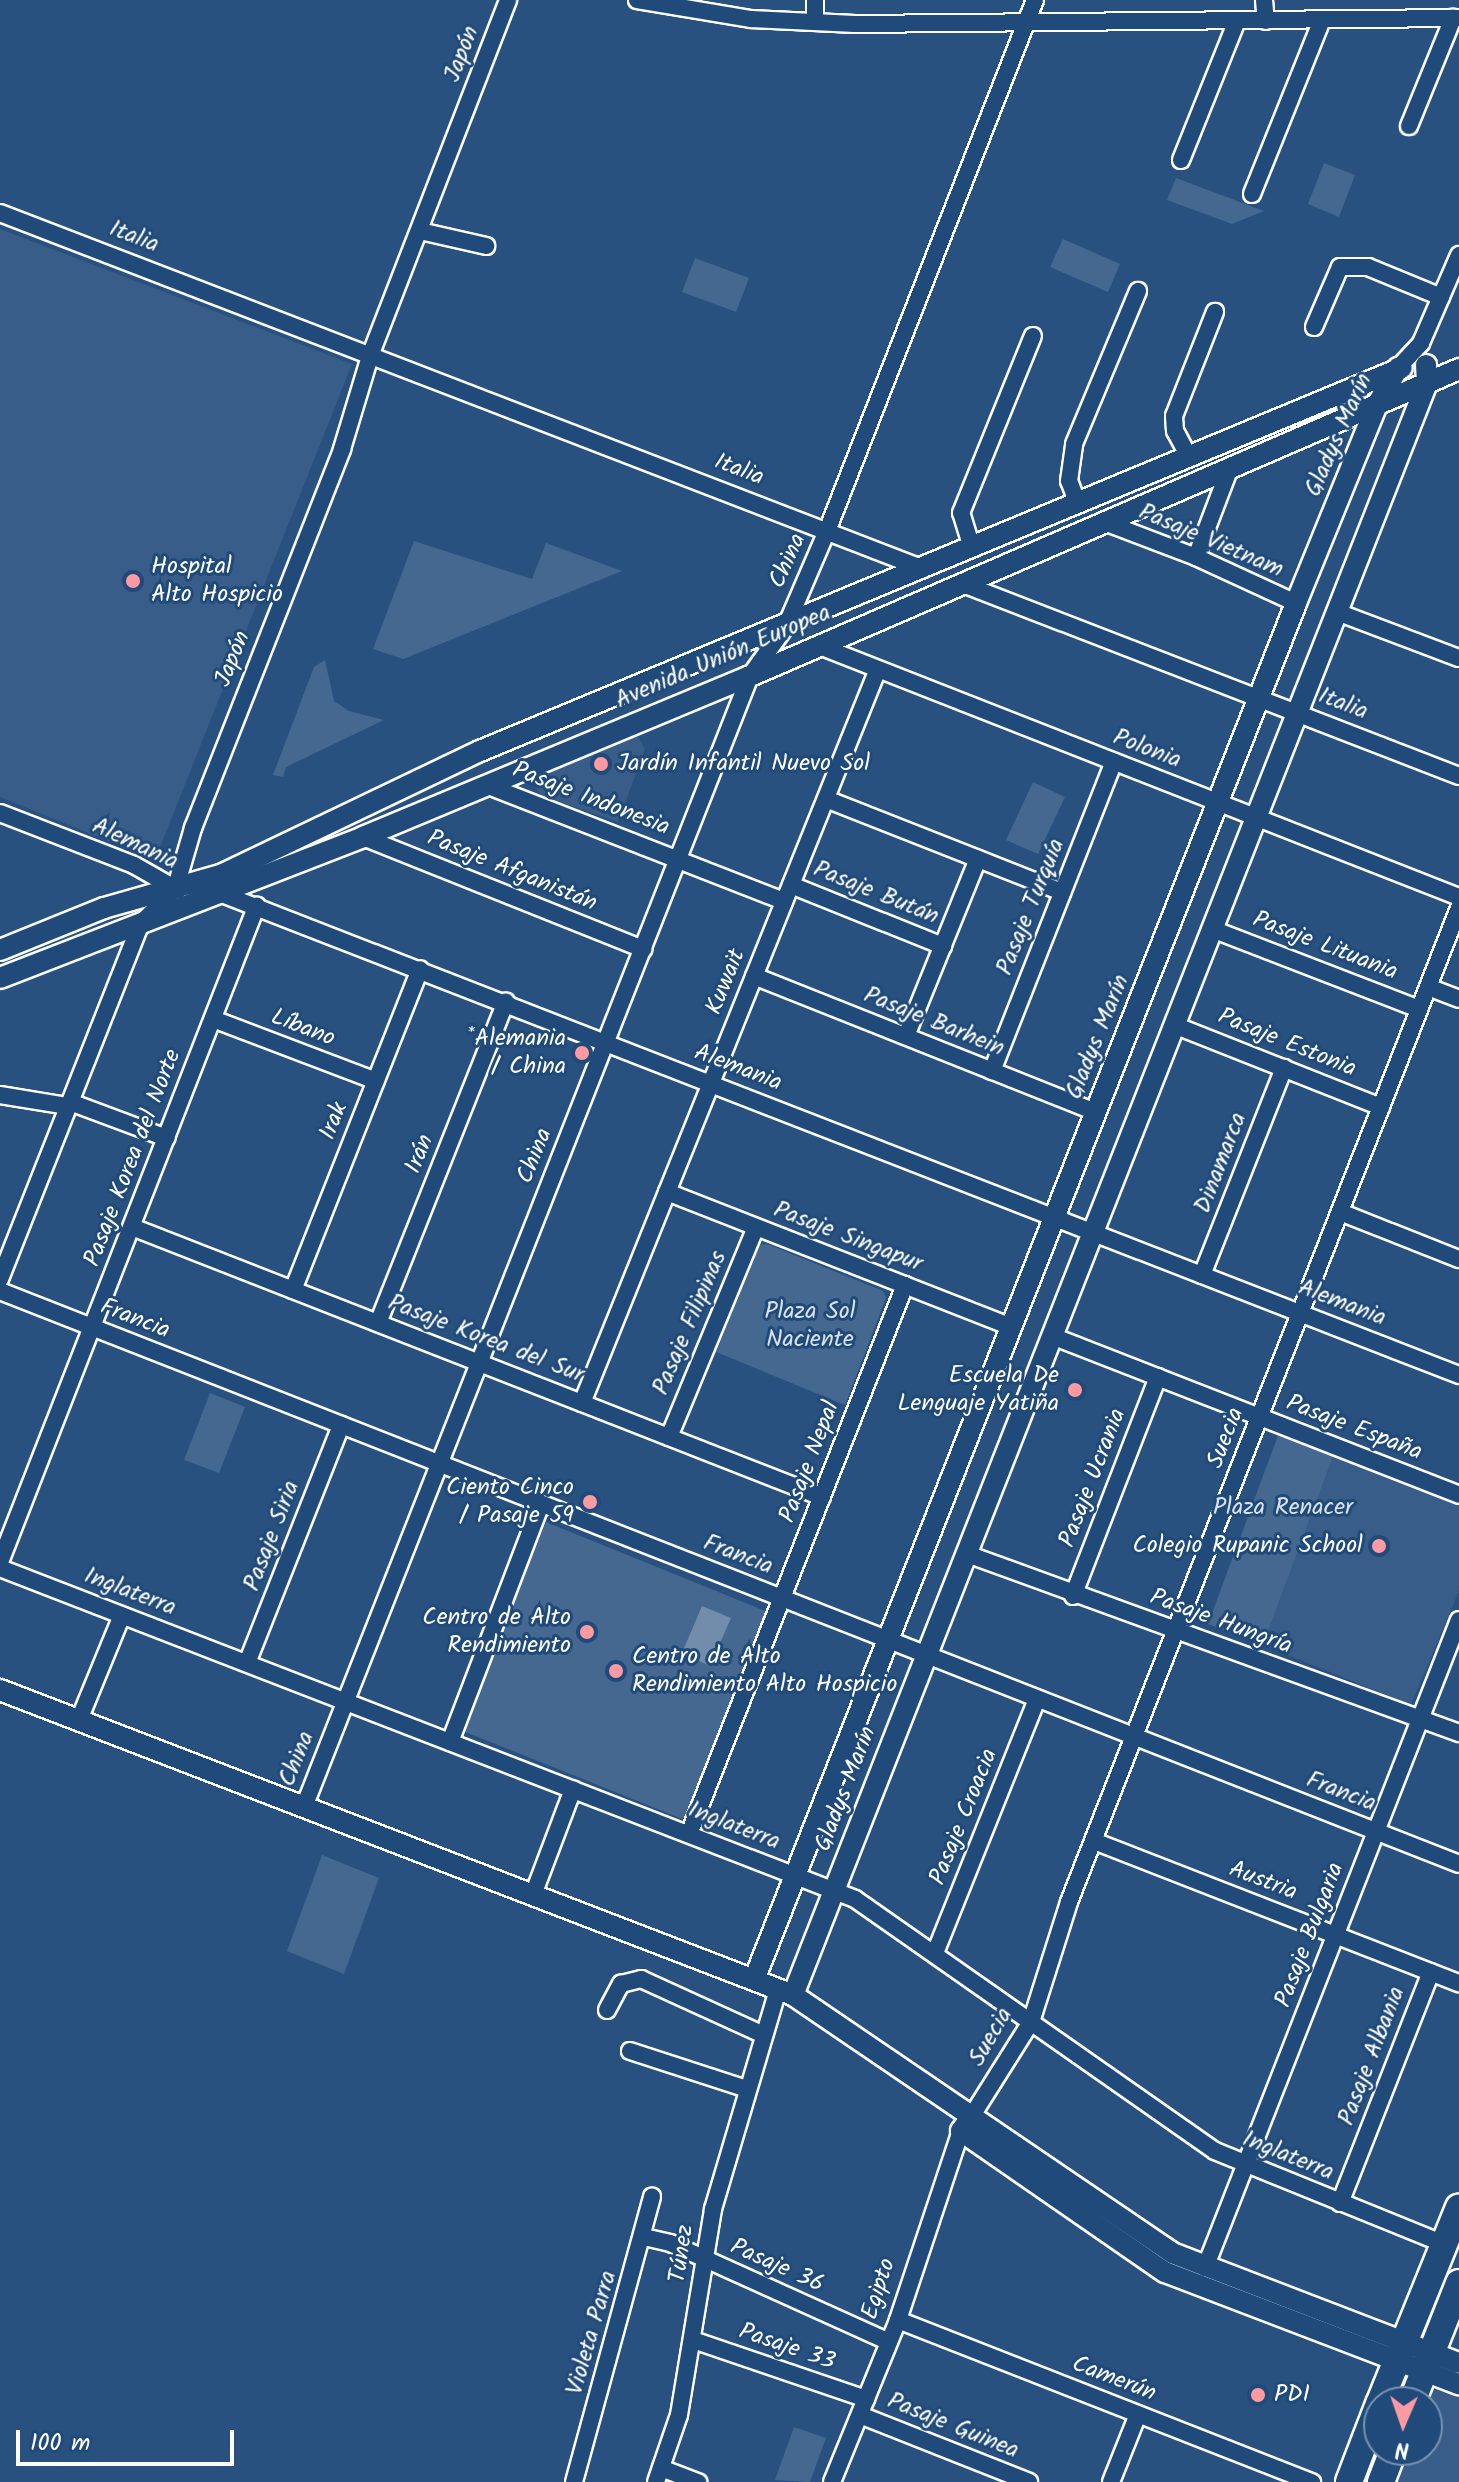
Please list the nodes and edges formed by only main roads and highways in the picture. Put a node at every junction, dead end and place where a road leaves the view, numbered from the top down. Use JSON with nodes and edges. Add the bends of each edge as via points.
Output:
{"nodes":[{"id":1,"x":1459,"y":2207,"type":"edge"},
{"id":2,"x":1459,"y":2283,"type":"edge"},
{"id":3,"x":1387,"y":2386,"type":"edge"},
{"id":4,"x":1418,"y":2386,"type":"edge"},
{"id":5,"x":1363,"y":2446,"type":"edge"},
{"id":6,"x":1349,"y":2482,"type":"edge"}],
"edges":[{"from":1,"to":3,"type":"main road"},
{"from":2,"to":4,"type":"main road"},
{"from":5,"to":6,"type":"main road"}]}
